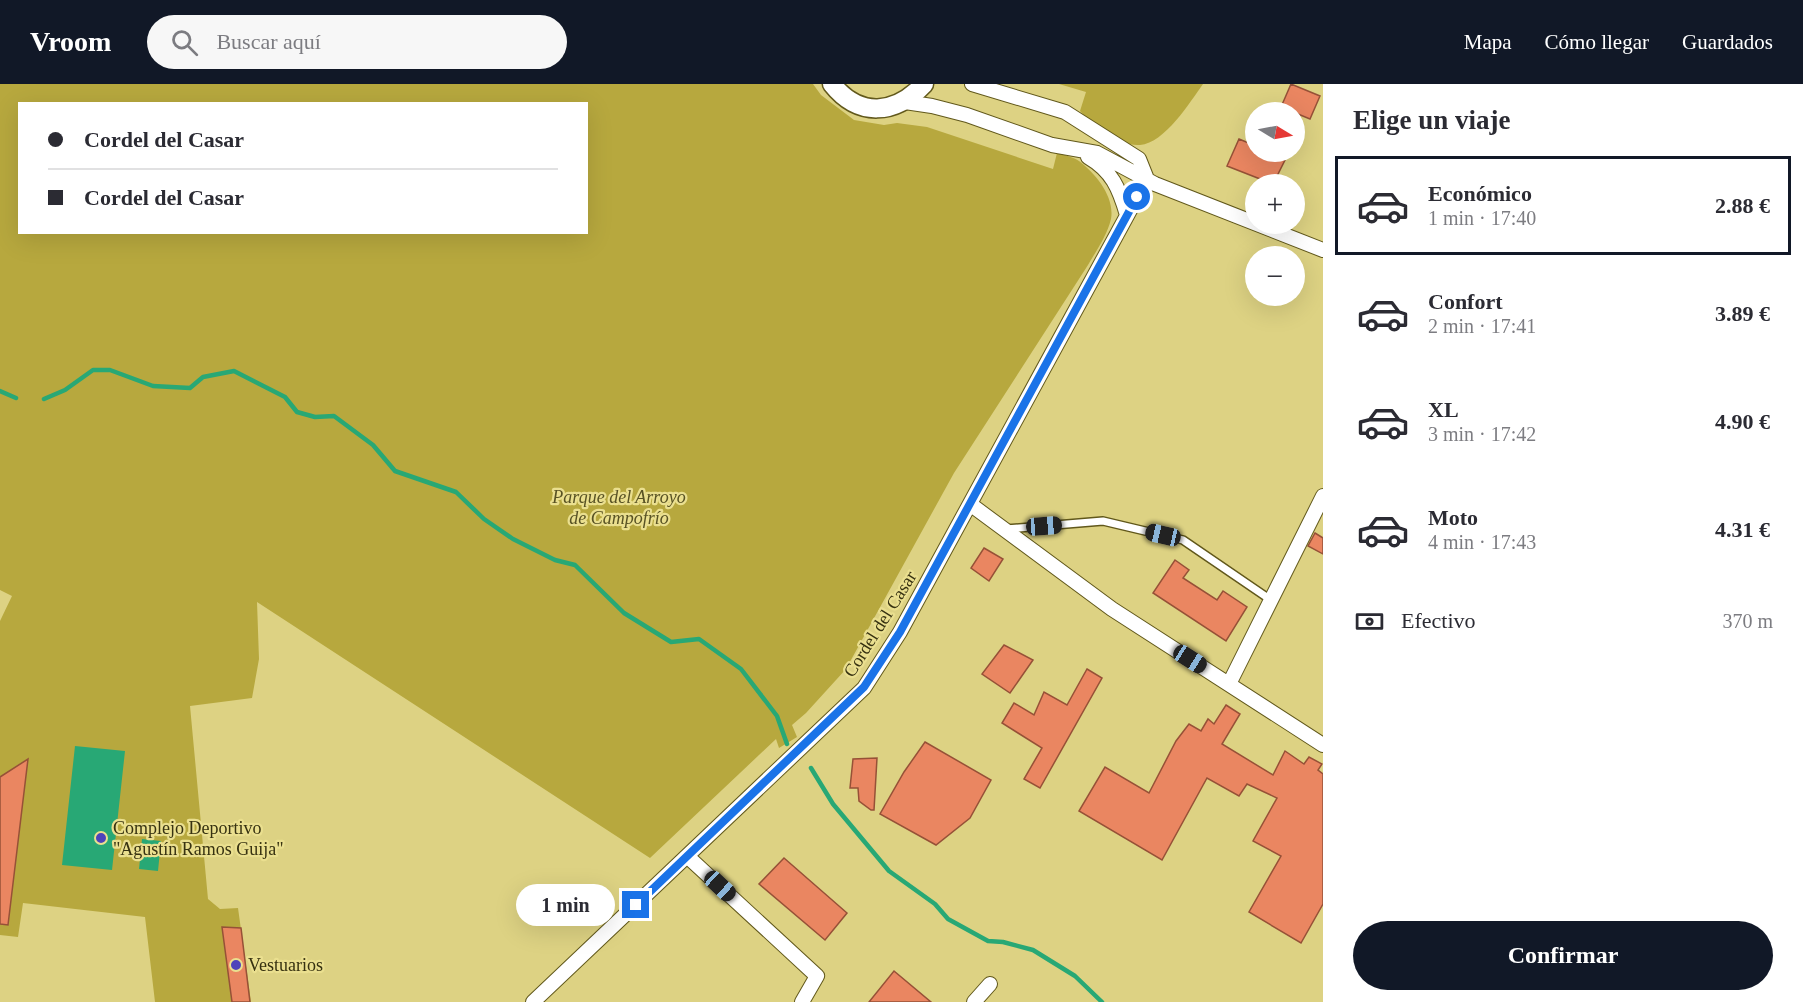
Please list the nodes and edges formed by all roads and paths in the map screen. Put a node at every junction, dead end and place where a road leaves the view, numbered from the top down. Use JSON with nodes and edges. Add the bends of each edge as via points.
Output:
{"nodes":[{"id":1,"x":832,"y":84,"type":"edge"},
{"id":2,"x":924,"y":84,"type":"edge"},
{"id":3,"x":972,"y":84,"type":"edge"},
{"id":4,"x":905,"y":102,"type":"junction"},
{"id":5,"x":1082,"y":123,"type":"junction"},
{"id":6,"x":1073,"y":148,"type":"junction"},
{"id":7,"x":1147,"y":179,"type":"junction"},
{"id":8,"x":1127,"y":214,"type":"junction"},
{"id":9,"x":1323,"y":250,"type":"edge"},
{"id":10,"x":1323,"y":496,"type":"edge"},
{"id":11,"x":970,"y":504,"type":"junction"},
{"id":12,"x":1005,"y":529,"type":"junction"},
{"id":13,"x":1271,"y":600,"type":"junction"},
{"id":14,"x":1229,"y":684,"type":"junction"},
{"id":15,"x":1323,"y":745,"type":"edge"},
{"id":16,"x":687,"y":856,"type":"junction"},
{"id":17,"x":990,"y":984,"type":"dead end"},
{"id":18,"x":533,"y":1002,"type":"edge"},
{"id":19,"x":802,"y":1002,"type":"edge"},
{"id":20,"x":975,"y":1002,"type":"edge"}],
"edges":[{"from":1,"to":4,"type":"main road","via":[[842,96],[861,107],[884,109]]},
{"from":2,"to":4,"type":"main road"},
{"from":3,"to":5,"type":"street","via":[[1065,112]]},
{"from":4,"to":6,"type":"street","via":[[932,105],[1052,145]]},
{"from":5,"to":6,"type":"street","via":[[1083,131]]},
{"from":5,"to":7,"type":"street","via":[[1139,159]]},
{"from":6,"to":7,"type":"street","via":[[1097,153]]},
{"from":6,"to":8,"type":"street","via":[[1100,164],[1116,183]]},
{"from":7,"to":8,"type":"street","name":"Cordel del Casar"},
{"from":7,"to":9,"type":"street"},
{"from":8,"to":11,"type":"street","name":"Cordel del Casar"},
{"from":10,"to":13,"type":"street"},
{"from":11,"to":12,"type":"street"},
{"from":11,"to":16,"type":"street","name":"Cordel del Casar","via":[[900,632],[864,687]]},
{"from":12,"to":13,"type":"lane","via":[[1103,521],[1183,540]]},
{"from":12,"to":14,"type":"street","via":[[1112,609]]},
{"from":13,"to":14,"type":"street"},
{"from":14,"to":15,"type":"street"},
{"from":16,"to":18,"type":"street","name":"Cordel del Casar"},
{"from":16,"to":19,"type":"street","via":[[817,976]]},
{"from":17,"to":20,"type":"street"}]}
